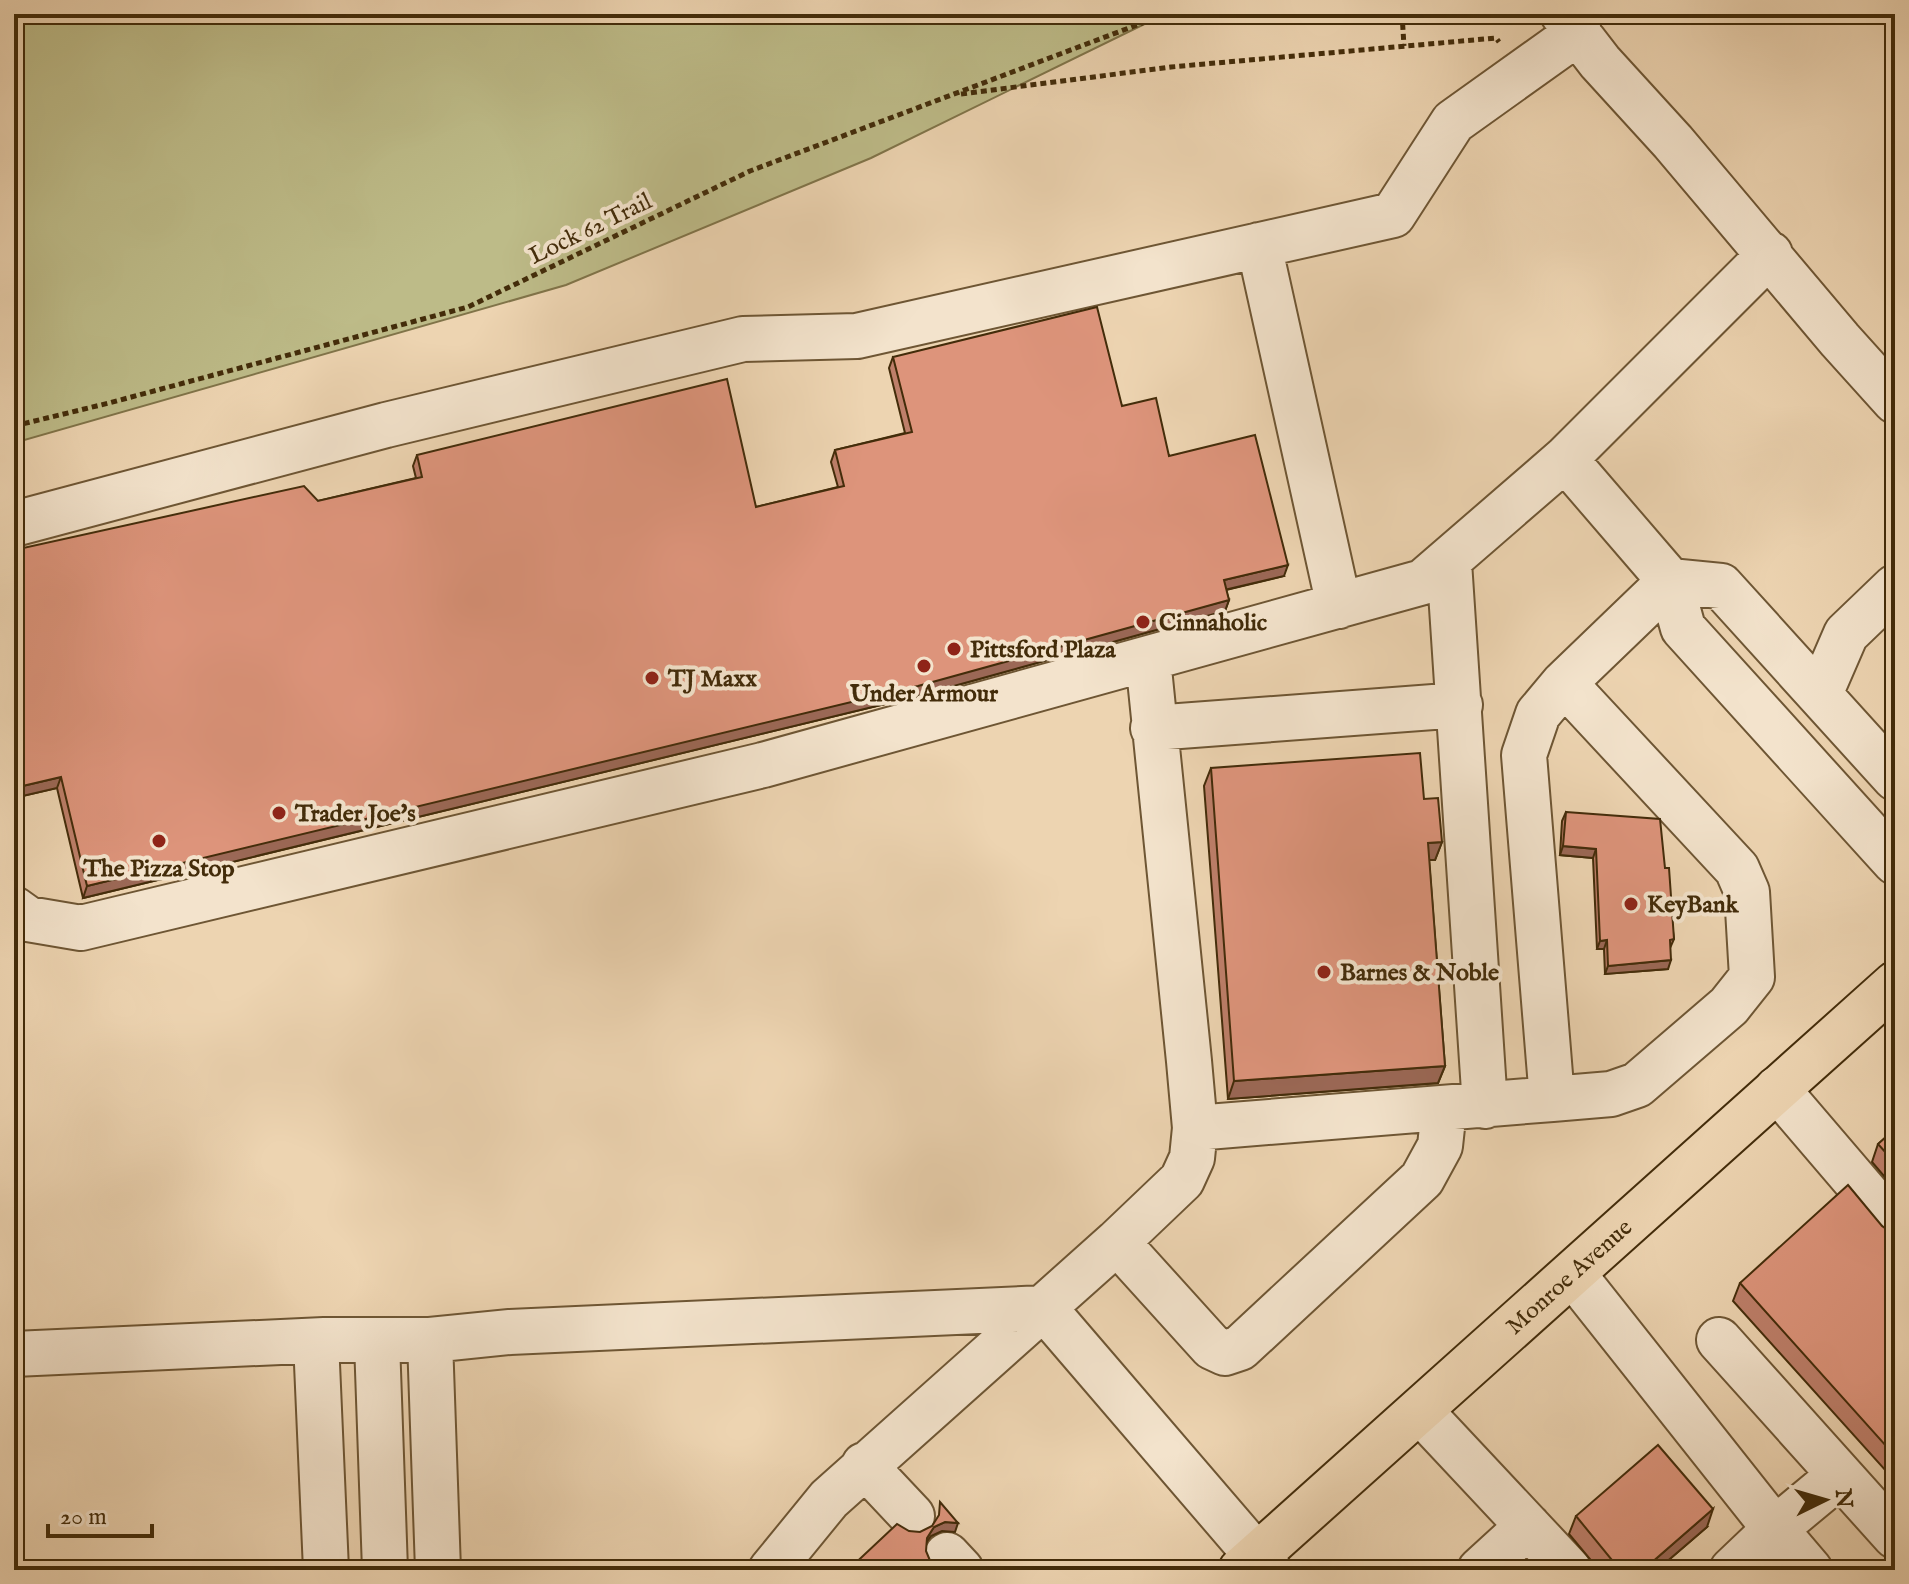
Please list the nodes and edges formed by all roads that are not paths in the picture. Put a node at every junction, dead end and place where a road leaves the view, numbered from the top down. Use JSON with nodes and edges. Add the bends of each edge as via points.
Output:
{"nodes":[{"id":1,"x":1571,"y":23,"type":"edge"},
{"id":2,"x":1259,"y":245,"type":"junction"},
{"id":3,"x":1770,"y":254,"type":"junction"},
{"id":4,"x":1895,"y":401,"type":"edge"},
{"id":5,"x":1565,"y":459,"type":"junction"},
{"id":6,"x":14,"y":524,"type":"edge"},
{"id":7,"x":1449,"y":562,"type":"junction"},
{"id":8,"x":1670,"y":581,"type":"junction"},
{"id":9,"x":1895,"y":587,"type":"edge"},
{"id":10,"x":1339,"y":606,"type":"junction"},
{"id":11,"x":1148,"y":659,"type":"junction"},
{"id":12,"x":1564,"y":683,"type":"junction"},
{"id":13,"x":1820,"y":694,"type":"junction"},
{"id":14,"x":1460,"y":705,"type":"junction"},
{"id":15,"x":1153,"y":728,"type":"junction"},
{"id":16,"x":1895,"y":778,"type":"edge"},
{"id":17,"x":1895,"y":862,"type":"edge"},
{"id":18,"x":14,"y":909,"type":"edge"},
{"id":19,"x":1895,"y":984,"type":"edge"},
{"id":20,"x":1777,"y":1089,"type":"junction"},
{"id":21,"x":1552,"y":1099,"type":"junction"},
{"id":22,"x":1464,"y":1108,"type":"junction"},
{"id":23,"x":1195,"y":1128,"type":"junction"},
{"id":24,"x":1895,"y":1227,"type":"edge"},
{"id":25,"x":1117,"y":1242,"type":"junction"},
{"id":26,"x":1573,"y":1274,"type":"junction"},
{"id":27,"x":1044,"y":1308,"type":"junction"},
{"id":28,"x":430,"y":1340,"type":"junction"},
{"id":29,"x":1719,"y":1340,"type":"dead end"},
{"id":30,"x":316,"y":1341,"type":"junction"},
{"id":31,"x":377,"y":1342,"type":"junction"},
{"id":32,"x":14,"y":1354,"type":"edge"},
{"id":33,"x":1420,"y":1411,"type":"junction"},
{"id":34,"x":864,"y":1465,"type":"junction"},
{"id":35,"x":1840,"y":1475,"type":"junction"},
{"id":36,"x":912,"y":1516,"type":"dead end"},
{"id":37,"x":1775,"y":1529,"type":"junction"},
{"id":38,"x":1895,"y":1536,"type":"edge"},
{"id":39,"x":1539,"y":1544,"type":"edge"},
{"id":40,"x":1256,"y":1565,"type":"edge"},
{"id":41,"x":326,"y":1570,"type":"edge"},
{"id":42,"x":385,"y":1570,"type":"edge"},
{"id":43,"x":438,"y":1570,"type":"edge"},
{"id":44,"x":771,"y":1570,"type":"edge"},
{"id":45,"x":1480,"y":1570,"type":"edge"},
{"id":46,"x":1569,"y":1570,"type":"edge"},
{"id":47,"x":1732,"y":1570,"type":"edge"},
{"id":48,"x":1810,"y":1570,"type":"edge"}],
"edges":[{"from":1,"to":2,"type":"lane","via":[[1523,72],[1453,122],[1393,215]]},
{"from":1,"to":3,"type":"lane"},
{"from":2,"to":6,"type":"lane","via":[[857,336],[743,339],[386,425]]},
{"from":2,"to":10,"type":"lane"},
{"from":3,"to":4,"type":"lane"},
{"from":3,"to":5,"type":"lane"},
{"from":5,"to":7,"type":"lane"},
{"from":5,"to":8,"type":"lane"},
{"from":7,"to":10,"type":"lane","via":[[1423,582]]},
{"from":7,"to":14,"type":"lane"},
{"from":8,"to":12,"type":"lane"},
{"from":8,"to":13,"type":"lane","via":[[1721,586]]},
{"from":8,"to":17,"type":"lane","via":[[1683,628]]},
{"from":9,"to":13,"type":"lane","via":[[1846,634]]},
{"from":10,"to":11,"type":"lane"},
{"from":11,"to":15,"type":"lane"},
{"from":11,"to":18,"type":"lane","via":[[763,765],[81,928],[28,919]]},
{"from":12,"to":21,"type":"lane","via":[[1538,714],[1524,755]]},
{"from":12,"to":21,"type":"lane","via":[[1737,869],[1747,892],[1752,977],[1729,1006],[1637,1085],[1611,1094]]},
{"from":13,"to":16,"type":"lane"},
{"from":14,"to":15,"type":"lane"},
{"from":14,"to":22,"type":"lane"},
{"from":15,"to":23,"type":"lane"},
{"from":19,"to":20,"type":"main road","name":"Monroe Avenue"},
{"from":20,"to":24,"type":"lane"},
{"from":20,"to":26,"type":"main road","name":"Monroe Avenue"},
{"from":21,"to":22,"type":"lane"},
{"from":22,"to":23,"type":"lane"},
{"from":22,"to":25,"type":"lane","via":[[1422,1179],[1240,1348],[1225,1353],[1212,1347]]},
{"from":23,"to":25,"type":"lane","via":[[1192,1158],[1182,1180]]},
{"from":25,"to":27,"type":"lane"},
{"from":26,"to":33,"type":"main road","name":"Monroe Avenue"},
{"from":26,"to":37,"type":"lane"},
{"from":27,"to":28,"type":"lane"},
{"from":27,"to":34,"type":"lane"},
{"from":27,"to":40,"type":"lane"},
{"from":28,"to":31,"type":"lane"},
{"from":28,"to":43,"type":"lane"},
{"from":29,"to":35,"type":"lane"},
{"from":30,"to":31,"type":"lane"},
{"from":30,"to":32,"type":"lane"},
{"from":30,"to":41,"type":"lane"},
{"from":31,"to":42,"type":"lane"},
{"from":33,"to":39,"type":"lane"},
{"from":33,"to":40,"type":"main road","name":"Monroe Avenue"},
{"from":34,"to":36,"type":"lane"},
{"from":34,"to":44,"type":"lane"},
{"from":35,"to":37,"type":"lane"},
{"from":35,"to":38,"type":"lane"},
{"from":37,"to":47,"type":"lane"},
{"from":37,"to":48,"type":"lane"},
{"from":39,"to":45,"type":"lane"},
{"from":39,"to":46,"type":"lane"}]}
